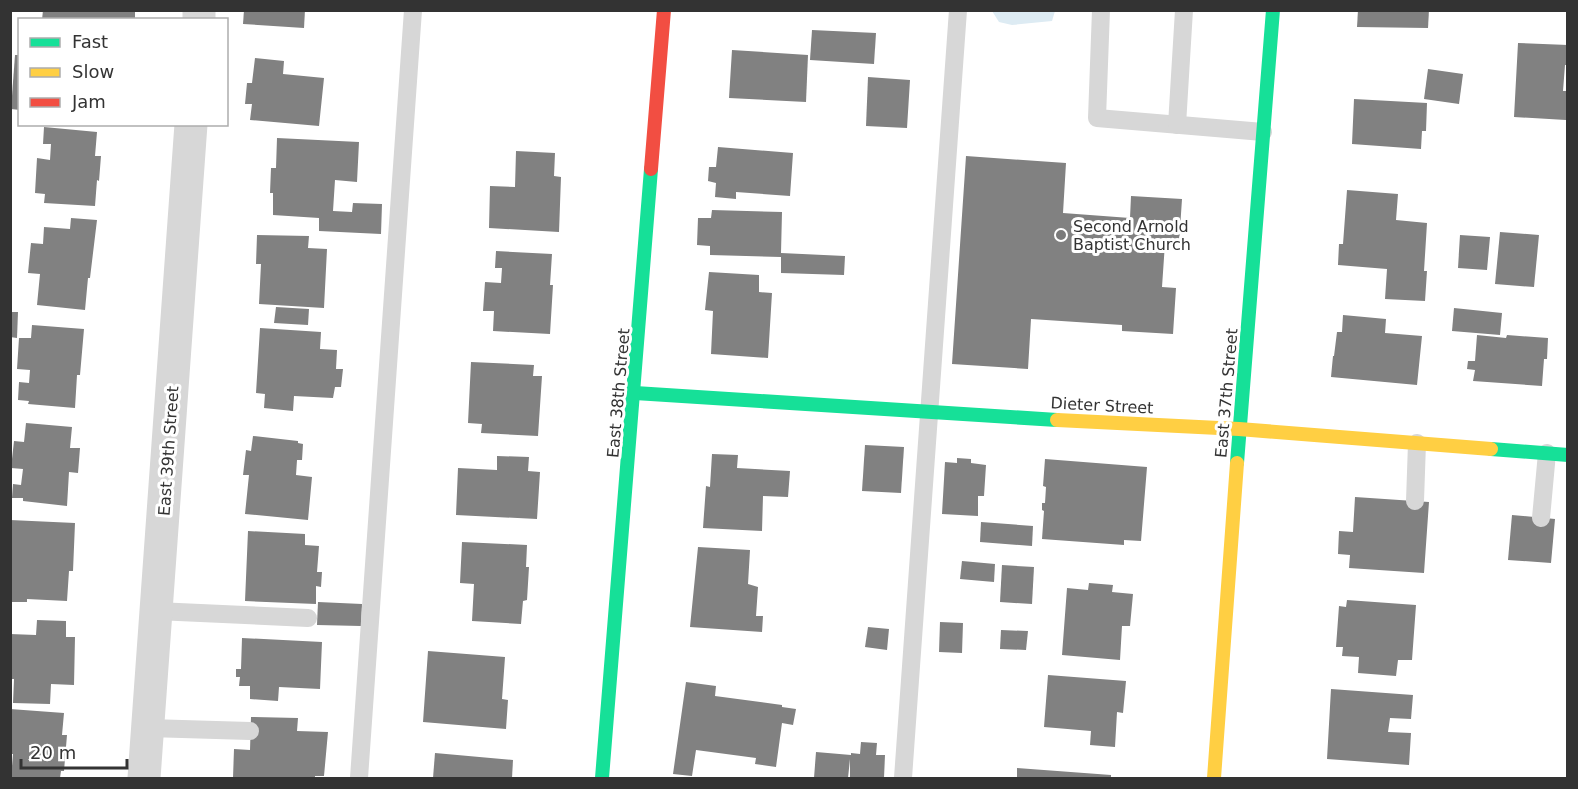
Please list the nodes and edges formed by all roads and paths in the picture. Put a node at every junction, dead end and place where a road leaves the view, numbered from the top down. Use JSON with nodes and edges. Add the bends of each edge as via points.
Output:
{"nodes":[{"id":1,"x":413,"y":10,"type":"edge"},
{"id":2,"x":664,"y":10,"type":"edge"},
{"id":3,"x":958,"y":10,"type":"edge"},
{"id":4,"x":1101,"y":10,"type":"edge"},
{"id":5,"x":1184,"y":10,"type":"edge"},
{"id":6,"x":1273,"y":10,"type":"edge"},
{"id":7,"x":1177,"y":125,"type":"junction"},
{"id":8,"x":191,"y":126,"type":"edge"},
{"id":9,"x":1263,"y":132,"type":"junction"},
{"id":10,"x":635,"y":393,"type":"junction"},
{"id":11,"x":930,"y":412,"type":"junction"},
{"id":12,"x":1239,"y":429,"type":"junction"},
{"id":13,"x":1418,"y":443,"type":"junction"},
{"id":14,"x":1547,"y":453,"type":"junction"},
{"id":15,"x":1568,"y":455,"type":"edge"},
{"id":16,"x":1415,"y":501,"type":"dead end"},
{"id":17,"x":1541,"y":518,"type":"dead end"},
{"id":18,"x":156,"y":611,"type":"junction"},
{"id":19,"x":308,"y":618,"type":"dead end"},
{"id":20,"x":148,"y":728,"type":"junction"},
{"id":21,"x":250,"y":731,"type":"dead end"},
{"id":22,"x":144,"y":778,"type":"edge"},
{"id":23,"x":359,"y":778,"type":"edge"},
{"id":24,"x":602,"y":778,"type":"edge"},
{"id":25,"x":903,"y":778,"type":"edge"},
{"id":26,"x":1214,"y":778,"type":"edge"}],
"edges":[{"from":1,"to":23,"type":"lane"},
{"from":2,"to":10,"type":"street","name":"East 38th Street"},
{"from":3,"to":11,"type":"lane"},
{"from":4,"to":7,"type":"lane","via":[[1097,118]]},
{"from":5,"to":7,"type":"lane"},
{"from":6,"to":9,"type":"street","name":"East 37th Street"},
{"from":7,"to":9,"type":"lane"},
{"from":8,"to":18,"type":"street","name":"East 39th Street"},
{"from":9,"to":12,"type":"street","name":"East 37th Street"},
{"from":10,"to":11,"type":"street","name":"Dieter Street"},
{"from":10,"to":24,"type":"street","name":"East 38th Street"},
{"from":11,"to":12,"type":"street","name":"Dieter Street"},
{"from":11,"to":25,"type":"lane"},
{"from":12,"to":13,"type":"street","name":"Dieter Street"},
{"from":12,"to":26,"type":"street","name":"East 37th Street"},
{"from":13,"to":14,"type":"street","name":"Dieter Street"},
{"from":13,"to":16,"type":"lane"},
{"from":14,"to":15,"type":"street","name":"Dieter Street"},
{"from":14,"to":17,"type":"lane"},
{"from":18,"to":19,"type":"lane"},
{"from":18,"to":20,"type":"street","name":"East 39th Street"},
{"from":20,"to":21,"type":"lane"},
{"from":20,"to":22,"type":"street","name":"East 39th Street"}]}
